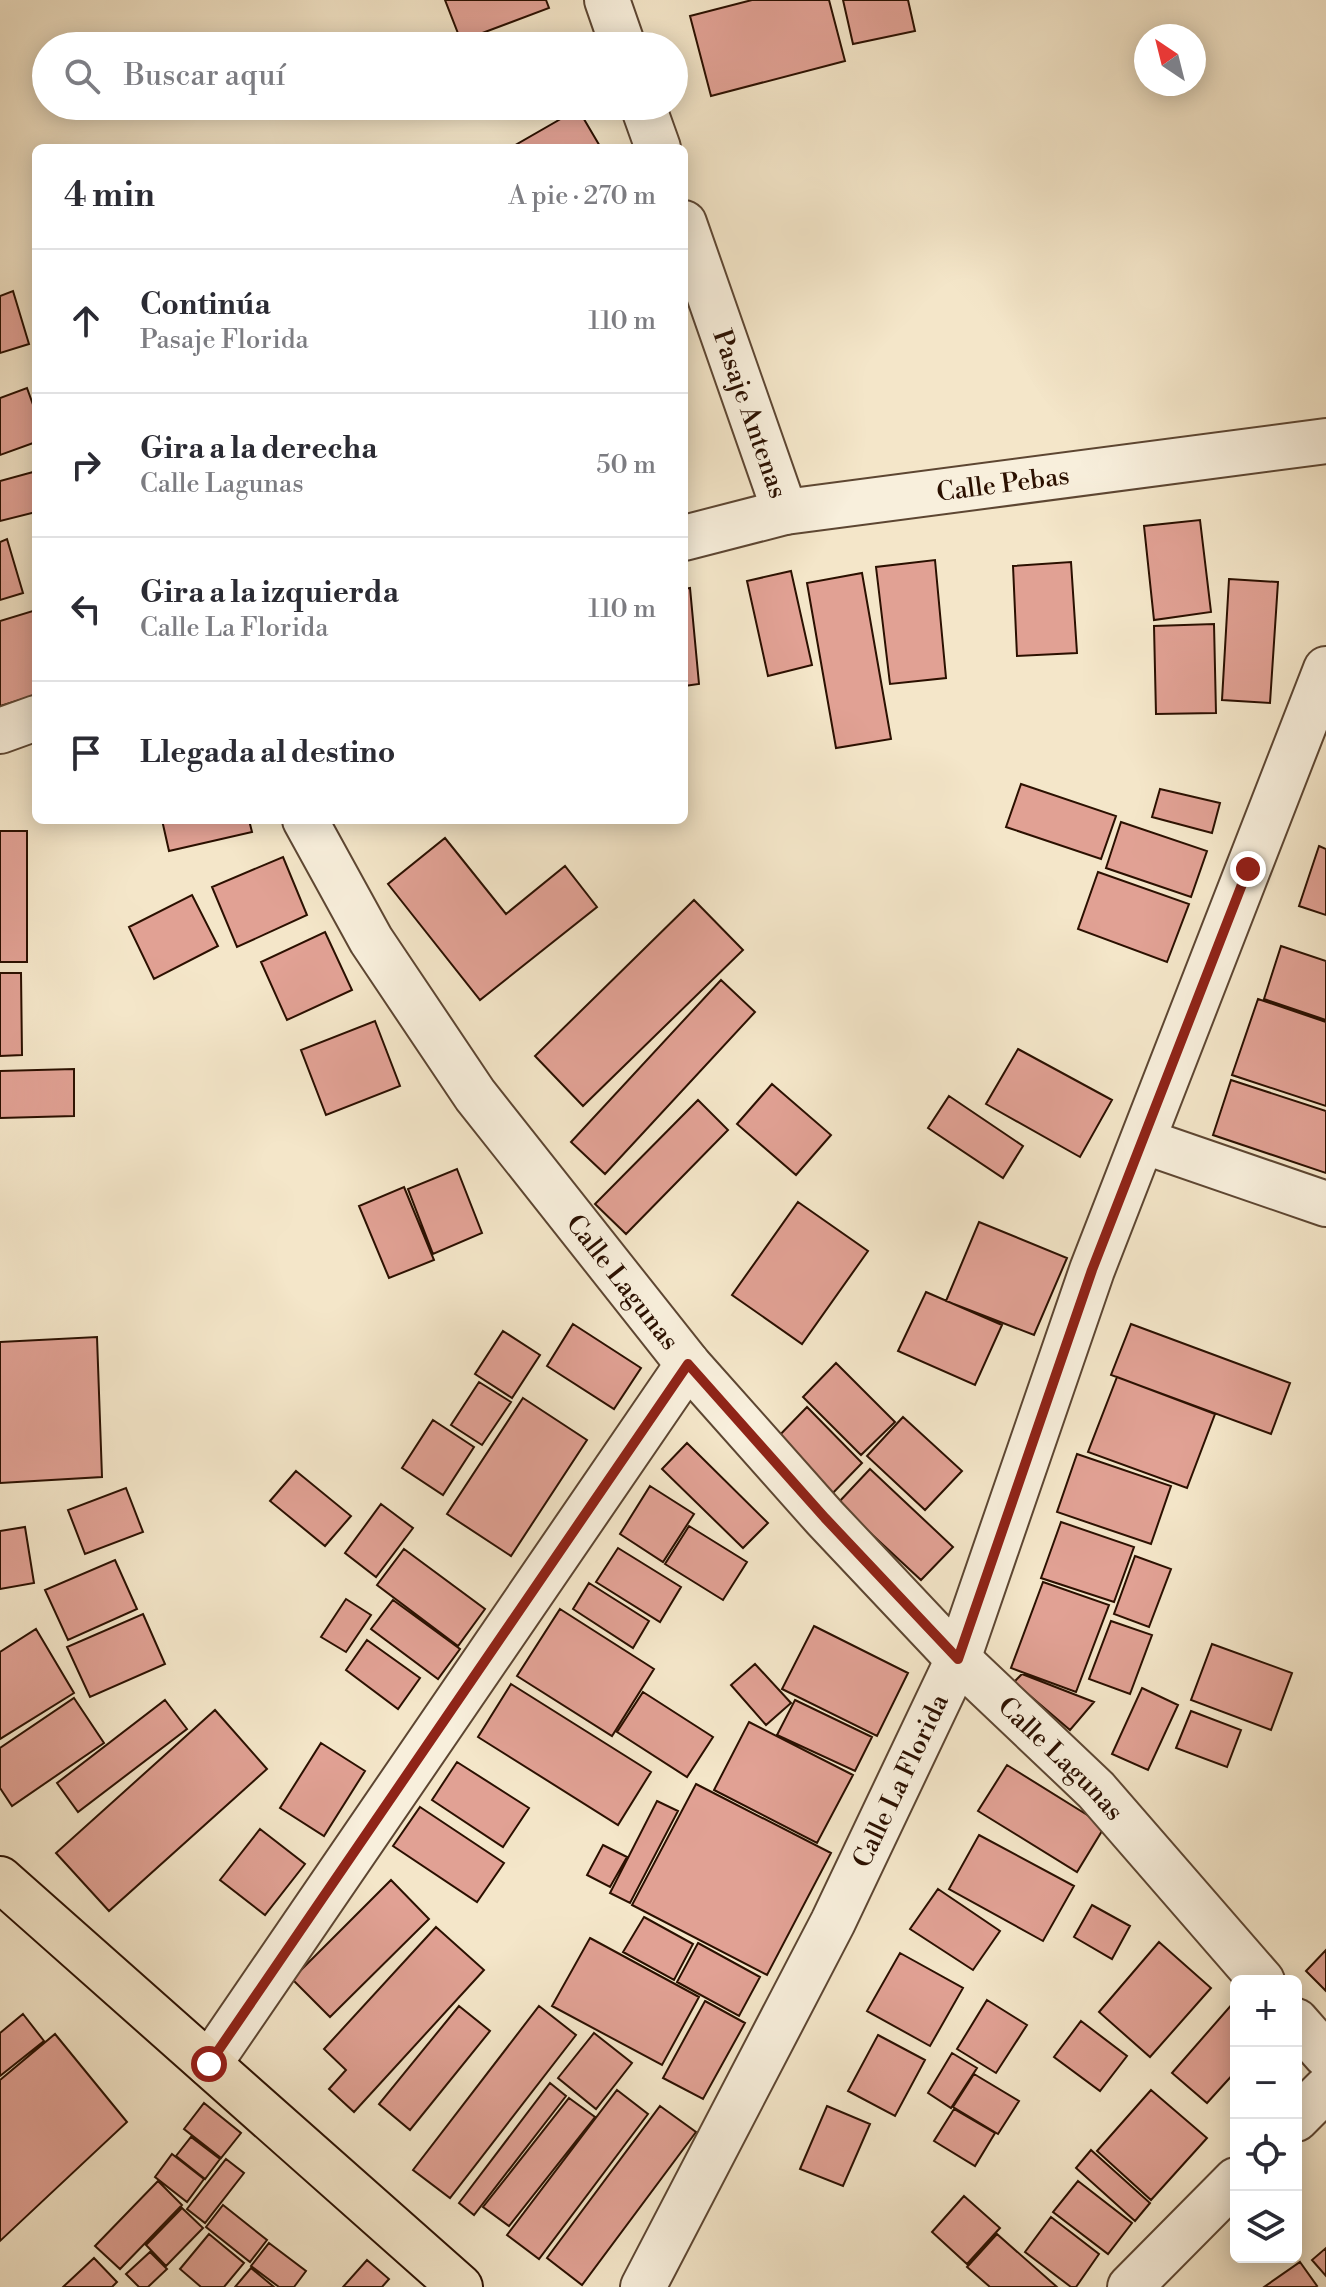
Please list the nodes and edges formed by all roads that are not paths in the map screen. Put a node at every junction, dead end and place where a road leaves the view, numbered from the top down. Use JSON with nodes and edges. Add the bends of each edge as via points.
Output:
{"nodes":[{"id":1,"x":607,"y":0,"type":"edge"},
{"id":2,"x":618,"y":32,"type":"edge"},
{"id":3,"x":648,"y":120,"type":"edge"},
{"id":4,"x":657,"y":144,"type":"edge"},
{"id":5,"x":688,"y":234,"type":"edge"},
{"id":6,"x":1326,"y":441,"type":"edge"},
{"id":7,"x":785,"y":512,"type":"junction"},
{"id":8,"x":688,"y":537,"type":"edge"},
{"id":9,"x":1326,"y":669,"type":"edge"},
{"id":10,"x":32,"y":719,"type":"edge"},
{"id":11,"x":0,"y":731,"type":"edge"},
{"id":12,"x":307,"y":824,"type":"edge"},
{"id":13,"x":1143,"y":1141,"type":"junction"},
{"id":14,"x":1326,"y":1204,"type":"edge"},
{"id":15,"x":688,"y":1364,"type":"junction"},
{"id":16,"x":958,"y":1659,"type":"junction"},
{"id":17,"x":0,"y":1879,"type":"edge"},
{"id":18,"x":1257,"y":1975,"type":"edge"},
{"id":19,"x":1302,"y":2028,"type":"edge"},
{"id":20,"x":1326,"y":2055,"type":"edge"},
{"id":21,"x":209,"y":2064,"type":"junction"},
{"id":22,"x":1326,"y":2089,"type":"edge"},
{"id":23,"x":1302,"y":2113,"type":"edge"},
{"id":24,"x":1230,"y":2186,"type":"edge"},
{"id":25,"x":460,"y":2287,"type":"edge"},
{"id":26,"x":643,"y":2287,"type":"edge"},
{"id":27,"x":1130,"y":2287,"type":"edge"}],
"edges":[{"from":1,"to":2,"type":"street"},
{"from":3,"to":4,"type":"street"},
{"from":5,"to":7,"type":"street","name":"Pasaje Antenas"},
{"from":6,"to":7,"type":"street","name":"Calle Pebas"},
{"from":7,"to":8,"type":"street","name":"Calle Pebas"},
{"from":9,"to":13,"type":"street","name":"Calle La Florida"},
{"from":10,"to":11,"type":"street"},
{"from":12,"to":15,"type":"street","name":"Calle Lagunas","via":[[371,940],[475,1095]]},
{"from":13,"to":14,"type":"street"},
{"from":13,"to":16,"type":"street","name":"Calle La Florida","via":[[1092,1270]]},
{"from":15,"to":16,"type":"street","name":"Calle Lagunas"},
{"from":15,"to":21,"type":"street"},
{"from":16,"to":18,"type":"street","name":"Calle Lagunas","via":[[1096,1790]]},
{"from":16,"to":26,"type":"street","name":"Calle La Florida","via":[[833,1922]]},
{"from":17,"to":21,"type":"highway"},
{"from":19,"to":20,"type":"street"},
{"from":21,"to":25,"type":"highway"},
{"from":22,"to":23,"type":"street"},
{"from":24,"to":27,"type":"street"}]}
